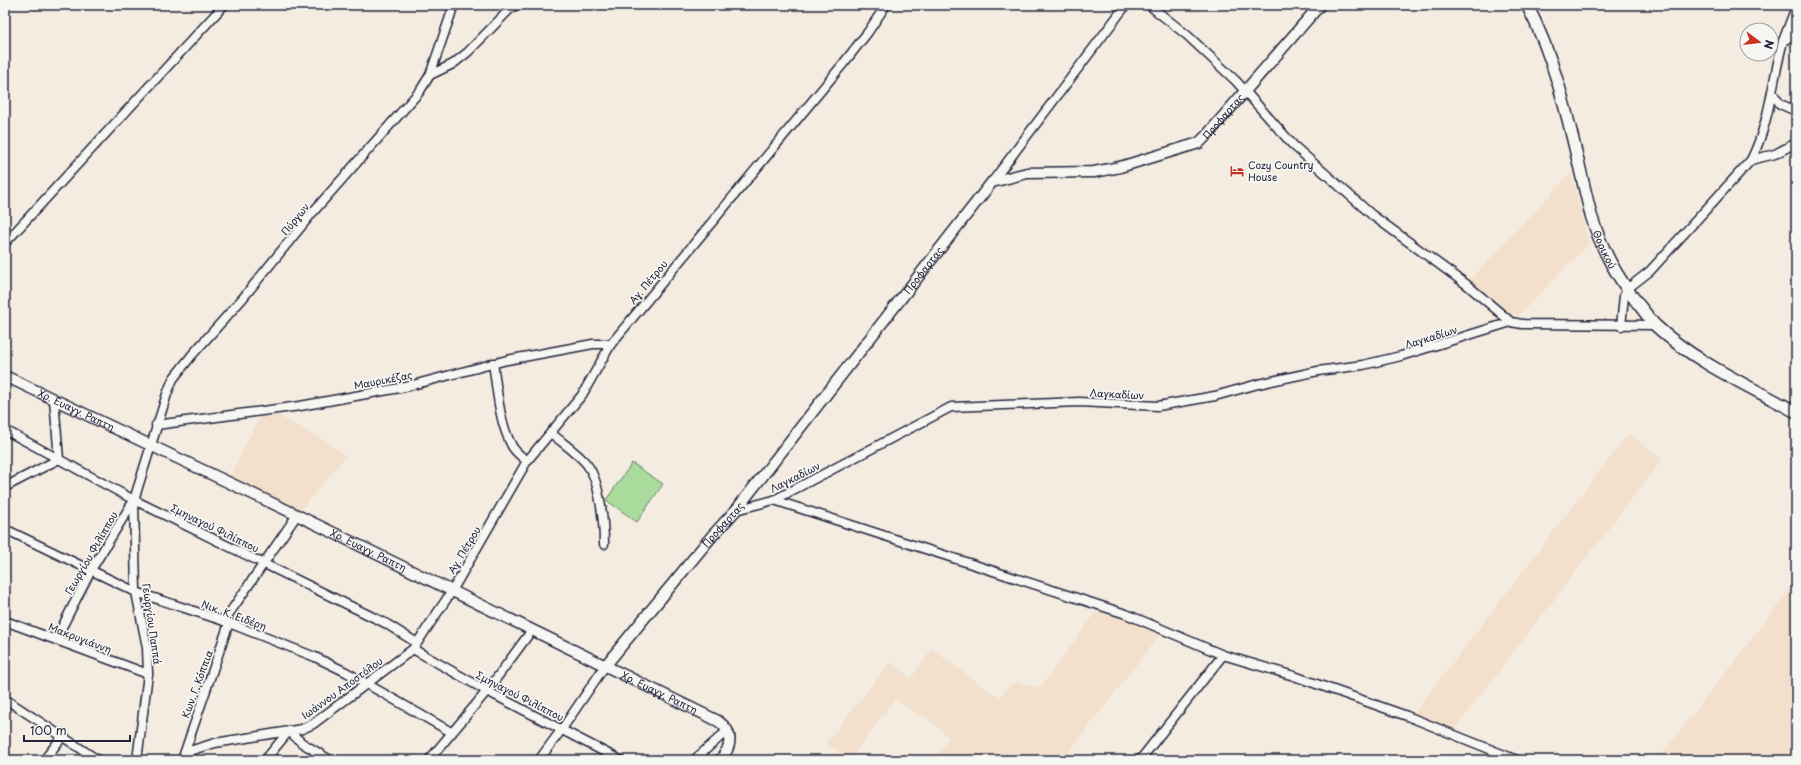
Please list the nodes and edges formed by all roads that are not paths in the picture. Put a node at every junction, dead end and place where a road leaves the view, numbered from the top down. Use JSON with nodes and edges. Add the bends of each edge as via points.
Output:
{"nodes":[{"id":1,"x":224,"y":5,"type":"edge"},
{"id":2,"x":454,"y":5,"type":"edge"},
{"id":3,"x":516,"y":5,"type":"edge"},
{"id":4,"x":886,"y":5,"type":"edge"},
{"id":5,"x":1126,"y":5,"type":"edge"},
{"id":6,"x":1149,"y":5,"type":"edge"},
{"id":7,"x":1320,"y":5,"type":"edge"},
{"id":8,"x":1527,"y":5,"type":"edge"},
{"id":9,"x":1796,"y":7,"type":"edge"},
{"id":10,"x":1796,"y":33,"type":"edge"},
{"id":11,"x":1783,"y":41,"type":"junction"},
{"id":12,"x":430,"y":75,"type":"junction"},
{"id":13,"x":1245,"y":91,"type":"junction"},
{"id":14,"x":1772,"y":92,"type":"junction"},
{"id":15,"x":1796,"y":111,"type":"edge"},
{"id":16,"x":1796,"y":143,"type":"edge"},
{"id":17,"x":1751,"y":160,"type":"junction"},
{"id":18,"x":992,"y":182,"type":"junction"},
{"id":19,"x":5,"y":243,"type":"edge"},
{"id":20,"x":1627,"y":290,"type":"junction"},
{"id":21,"x":1511,"y":322,"type":"junction"},
{"id":22,"x":1655,"y":325,"type":"junction"},
{"id":23,"x":1621,"y":326,"type":"junction"},
{"id":24,"x":611,"y":344,"type":"junction"},
{"id":25,"x":493,"y":363,"type":"junction"},
{"id":26,"x":5,"y":376,"type":"edge"},
{"id":27,"x":54,"y":400,"type":"junction"},
{"id":28,"x":1796,"y":412,"type":"edge"},
{"id":29,"x":156,"y":425,"type":"junction"},
{"id":30,"x":5,"y":430,"type":"edge"},
{"id":31,"x":551,"y":433,"type":"junction"},
{"id":32,"x":151,"y":445,"type":"junction"},
{"id":33,"x":59,"y":459,"type":"junction"},
{"id":34,"x":527,"y":461,"type":"junction"},
{"id":35,"x":5,"y":487,"type":"edge"},
{"id":36,"x":134,"y":500,"type":"junction"},
{"id":37,"x":774,"y":500,"type":"junction"},
{"id":38,"x":736,"y":510,"type":"junction"},
{"id":39,"x":297,"y":515,"type":"junction"},
{"id":40,"x":5,"y":529,"type":"edge"},
{"id":41,"x":604,"y":544,"type":"dead end"},
{"id":42,"x":264,"y":563,"type":"junction"},
{"id":43,"x":91,"y":570,"type":"junction"},
{"id":44,"x":452,"y":591,"type":"junction"},
{"id":45,"x":136,"y":592,"type":"junction"},
{"id":46,"x":5,"y":621,"type":"edge"},
{"id":47,"x":226,"y":622,"type":"junction"},
{"id":48,"x":532,"y":630,"type":"junction"},
{"id":49,"x":56,"y":639,"type":"junction"},
{"id":50,"x":415,"y":646,"type":"junction"},
{"id":51,"x":1223,"y":655,"type":"junction"},
{"id":52,"x":605,"y":666,"type":"junction"},
{"id":53,"x":148,"y":674,"type":"junction"},
{"id":54,"x":365,"y":683,"type":"junction"},
{"id":55,"x":487,"y":691,"type":"junction"},
{"id":56,"x":5,"y":699,"type":"edge"},
{"id":57,"x":562,"y":729,"type":"junction"},
{"id":58,"x":728,"y":730,"type":"junction"},
{"id":59,"x":290,"y":731,"type":"junction"},
{"id":60,"x":451,"y":732,"type":"junction"},
{"id":61,"x":63,"y":736,"type":"junction"},
{"id":62,"x":186,"y":752,"type":"junction"},
{"id":63,"x":44,"y":760,"type":"edge"},
{"id":64,"x":98,"y":760,"type":"edge"},
{"id":65,"x":137,"y":760,"type":"edge"},
{"id":66,"x":182,"y":760,"type":"edge"},
{"id":67,"x":193,"y":760,"type":"edge"},
{"id":68,"x":265,"y":760,"type":"edge"},
{"id":69,"x":330,"y":760,"type":"edge"},
{"id":70,"x":429,"y":760,"type":"edge"},
{"id":71,"x":539,"y":760,"type":"edge"},
{"id":72,"x":620,"y":760,"type":"edge"},
{"id":73,"x":694,"y":760,"type":"edge"},
{"id":74,"x":720,"y":760,"type":"edge"},
{"id":75,"x":1140,"y":760,"type":"edge"},
{"id":76,"x":1517,"y":760,"type":"edge"}],
"edges":[{"from":1,"to":19,"type":"street"},
{"from":2,"to":12,"type":"street","name":"Πύργων"},
{"from":3,"to":12,"type":"street","via":[[468,52],[453,64]]},
{"from":4,"to":24,"type":"street","name":"Αγ. Πέτρου","via":[[843,64]]},
{"from":5,"to":18,"type":"street"},
{"from":6,"to":13,"type":"street","via":[[1188,36]]},
{"from":7,"to":13,"type":"street","name":"Προφαρτας"},
{"from":8,"to":20,"type":"main road","name":"Θορικού","via":[[1552,59],[1597,234],[1615,272]]},
{"from":9,"to":11,"type":"street"},
{"from":10,"to":11,"type":"street"},
{"from":11,"to":14,"type":"street"},
{"from":12,"to":29,"type":"street","name":"Πύργων","via":[[420,91],[173,379]]},
{"from":13,"to":18,"type":"street","name":"Προφαρτας","via":[[1198,142],[1120,167],[1094,172],[1027,172]]},
{"from":13,"to":21,"type":"street","via":[[1293,145],[1372,215],[1466,284]]},
{"from":14,"to":15,"type":"street","via":[[1780,104]]},
{"from":14,"to":17,"type":"street","via":[[1761,139]]},
{"from":16,"to":17,"type":"street","via":[[1775,154]]},
{"from":17,"to":20,"type":"street","via":[[1650,271]]},
{"from":18,"to":38,"type":"street","name":"Προφαρτας"},
{"from":20,"to":22,"type":"main road","name":"Θορικού"},
{"from":20,"to":23,"type":"street"},
{"from":21,"to":23,"type":"street","name":"Λαγκαδίων"},
{"from":21,"to":37,"type":"street","name":"Λαγκαδίων","via":[[1401,356],[1363,365],[1318,371],[1215,396],[1158,406],[1079,402],[951,407]]},
{"from":22,"to":23,"type":"street","name":"Λαγκαδίων"},
{"from":22,"to":28,"type":"main road","name":"Θορικού","via":[[1701,359]]},
{"from":24,"to":25,"type":"street","name":"Μαυρικέζας","via":[[593,344]]},
{"from":24,"to":31,"type":"street","name":"Αγ. Πέτρου","via":[[582,395]]},
{"from":25,"to":29,"type":"street","name":"Μαυρικέζας","via":[[405,387],[300,406]]},
{"from":25,"to":34,"type":"street","via":[[501,413],[511,444]]},
{"from":26,"to":27,"type":"street","name":"Χρ. Ευαγγ. Ραπτη"},
{"from":27,"to":32,"type":"street","name":"Χρ. Ευαγγ. Ραπτη"},
{"from":27,"to":33,"type":"street"},
{"from":29,"to":32,"type":"street","name":"Πύργων"},
{"from":30,"to":33,"type":"street","name":"Σμηναγού Φιλίππου"},
{"from":31,"to":34,"type":"street","name":"Αγ. Πέτρου"},
{"from":31,"to":41,"type":"street","via":[[588,466],[600,500],[604,521]]},
{"from":32,"to":36,"type":"street","name":"Γεωργίου Παππά"},
{"from":32,"to":39,"type":"street","name":"Χρ. Ευαγγ. Ραπτη"},
{"from":33,"to":35,"type":"street"},
{"from":33,"to":36,"type":"street","name":"Σμηναγού Φιλίππου"},
{"from":34,"to":44,"type":"street","name":"Αγ. Πέτρου"},
{"from":36,"to":42,"type":"street","name":"Σμηναγού Φιλίππου"},
{"from":36,"to":43,"type":"street","name":"Γεωργίου Φιλίππου"},
{"from":36,"to":45,"type":"street","name":"Γεωργίου Παππά"},
{"from":37,"to":38,"type":"street","name":"Λαγκαδίων"},
{"from":37,"to":51,"type":"street","via":[[1126,614]]},
{"from":38,"to":52,"type":"street","name":"Προφαρτας"},
{"from":39,"to":42,"type":"street","name":"Κων. Γ. Κόππια"},
{"from":39,"to":44,"type":"street","name":"Χρ. Ευαγγ. Ραπτη"},
{"from":40,"to":43,"type":"street","name":"Νικ. Κ. Ειδέρη"},
{"from":42,"to":47,"type":"street","name":"Κων. Γ. Κόππια"},
{"from":42,"to":50,"type":"street","name":"Σμηναγού Φιλίππου","via":[[385,623]]},
{"from":43,"to":45,"type":"street","name":"Νικ. Κ. Ειδέρη"},
{"from":43,"to":49,"type":"street","name":"Γεωργίου Φιλίππου"},
{"from":44,"to":48,"type":"street","name":"Χρ. Ευαγγ. Ραπτη"},
{"from":44,"to":50,"type":"street","name":"Ιωάννου Αποστόλου"},
{"from":45,"to":47,"type":"street","name":"Νικ. Κ. Ειδέρη"},
{"from":45,"to":53,"type":"street","name":"Γεωργίου Παππά","via":[[147,648]]},
{"from":46,"to":49,"type":"street","name":"Μακρυγιάννη"},
{"from":47,"to":54,"type":"street","name":"Νικ. Κ. Ειδέρη","via":[[314,657]]},
{"from":47,"to":62,"type":"street","name":"Κων. Γ. Κόππια"},
{"from":48,"to":52,"type":"street","name":"Χρ. Ευαγγ. Ραπτη"},
{"from":48,"to":55,"type":"street"},
{"from":49,"to":53,"type":"street","name":"Μακρυγιάννη"},
{"from":50,"to":54,"type":"street","name":"Ιωάννου Αποστόλου"},
{"from":50,"to":55,"type":"street","name":"Σμηναγού Φιλίππου"},
{"from":51,"to":75,"type":"street"},
{"from":51,"to":76,"type":"street","via":[[1294,676],[1407,716]]},
{"from":52,"to":57,"type":"street"},
{"from":52,"to":58,"type":"street","name":"Χρ. Ευαγγ. Ραπτη","via":[[712,718]]},
{"from":53,"to":65,"type":"street","name":"Γεωργίου Παππά"},
{"from":54,"to":59,"type":"street","name":"Ιωάννου Αποστόλου","via":[[313,724]]},
{"from":54,"to":60,"type":"street","name":"Νικ. Κ. Ειδέρη"},
{"from":55,"to":57,"type":"street","name":"Σμηναγού Φιλίππου"},
{"from":55,"to":60,"type":"street"},
{"from":56,"to":61,"type":"street"},
{"from":57,"to":71,"type":"street"},
{"from":57,"to":72,"type":"street","name":"Σμηναγού Φιλίππου"},
{"from":58,"to":73,"type":"street"},
{"from":58,"to":74,"type":"street","via":[[731,742],[727,753]]},
{"from":59,"to":62,"type":"street","name":"Ιωάννου Αποστόλου","via":[[215,743]]},
{"from":59,"to":68,"type":"street"},
{"from":59,"to":69,"type":"street","via":[[302,743]]},
{"from":60,"to":70,"type":"street"},
{"from":61,"to":63,"type":"street"},
{"from":61,"to":64,"type":"street"},
{"from":62,"to":66,"type":"street","name":"Κων. Γ. Κόππια"},
{"from":62,"to":67,"type":"street"}]}
